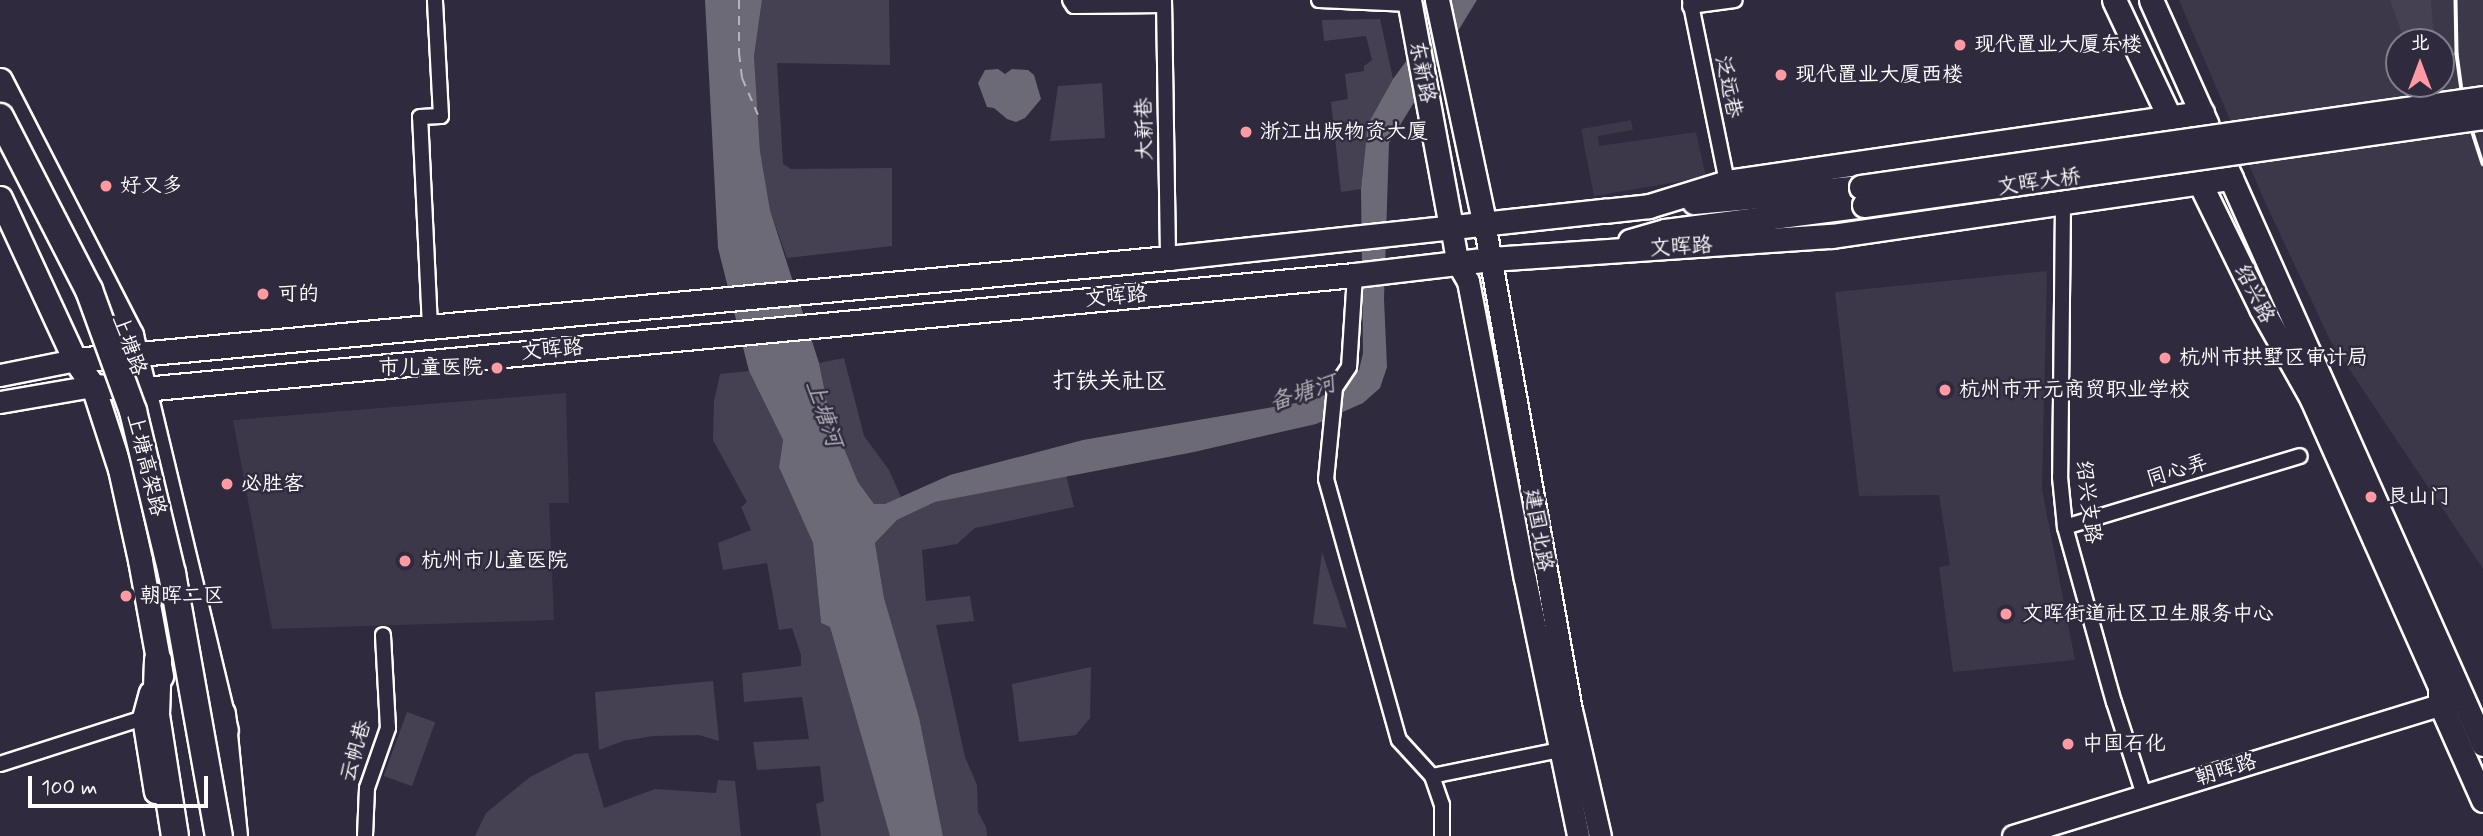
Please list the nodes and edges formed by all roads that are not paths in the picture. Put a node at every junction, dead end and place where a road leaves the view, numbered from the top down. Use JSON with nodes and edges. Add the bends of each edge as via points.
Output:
{"nodes":[{"id":1,"x":435,"y":0,"type":"edge"},
{"id":2,"x":1070,"y":0,"type":"edge"},
{"id":3,"x":1319,"y":0,"type":"edge"},
{"id":4,"x":1735,"y":0,"type":"edge"},
{"id":5,"x":2114,"y":0,"type":"edge"},
{"id":6,"x":2151,"y":0,"type":"edge"},
{"id":7,"x":1409,"y":2,"type":"edge"},
{"id":8,"x":1163,"y":3,"type":"edge"},
{"id":9,"x":1690,"y":3,"type":"edge"},
{"id":10,"x":1438,"y":4,"type":"edge"},
{"id":11,"x":0,"y":80,"type":"edge"},
{"id":12,"x":2483,"y":98,"type":"edge"},
{"id":13,"x":2202,"y":113,"type":"junction"},
{"id":14,"x":0,"y":117,"type":"edge"},
{"id":15,"x":2483,"y":117,"type":"edge"},
{"id":16,"x":2171,"y":120,"type":"junction"},
{"id":17,"x":0,"y":149,"type":"edge"},
{"id":18,"x":2231,"y":178,"type":"junction"},
{"id":19,"x":1727,"y":182,"type":"junction"},
{"id":20,"x":2199,"y":183,"type":"junction"},
{"id":21,"x":1863,"y":196,"type":"junction"},
{"id":22,"x":0,"y":198,"type":"edge"},
{"id":23,"x":2063,"y":204,"type":"junction"},
{"id":24,"x":1649,"y":206,"type":"junction"},
{"id":25,"x":1484,"y":222,"type":"junction"},
{"id":26,"x":1451,"y":226,"type":"junction"},
{"id":27,"x":1596,"y":250,"type":"junction"},
{"id":28,"x":1168,"y":258,"type":"junction"},
{"id":29,"x":1491,"y":259,"type":"junction"},
{"id":30,"x":1458,"y":264,"type":"junction"},
{"id":31,"x":1355,"y":275,"type":"junction"},
{"id":32,"x":430,"y":327,"type":"junction"},
{"id":33,"x":136,"y":353,"type":"junction"},
{"id":34,"x":75,"y":360,"type":"junction"},
{"id":35,"x":0,"y":375,"type":"edge"},
{"id":36,"x":93,"y":386,"type":"junction"},
{"id":37,"x":144,"y":389,"type":"junction"},
{"id":38,"x":0,"y":402,"type":"edge"},
{"id":39,"x":2300,"y":456,"type":"dead end"},
{"id":40,"x":2066,"y":527,"type":"junction"},
{"id":41,"x":383,"y":635,"type":"dead end"},
{"id":42,"x":158,"y":660,"type":"junction"},
{"id":43,"x":2462,"y":697,"type":"junction"},
{"id":44,"x":2440,"y":703,"type":"junction"},
{"id":45,"x":222,"y":715,"type":"joint"},
{"id":46,"x":149,"y":717,"type":"junction"},
{"id":47,"x":2480,"y":728,"type":"edge"},
{"id":48,"x":1560,"y":750,"type":"junction"},
{"id":49,"x":0,"y":764,"type":"edge"},
{"id":50,"x":1432,"y":776,"type":"junction"},
{"id":51,"x":2144,"y":795,"type":"junction"},
{"id":52,"x":2483,"y":800,"type":"edge"},
{"id":53,"x":233,"y":833,"type":"edge"},
{"id":54,"x":162,"y":836,"type":"edge"},
{"id":55,"x":175,"y":836,"type":"edge"},
{"id":56,"x":188,"y":836,"type":"edge"},
{"id":57,"x":204,"y":836,"type":"edge"},
{"id":58,"x":365,"y":836,"type":"edge"},
{"id":59,"x":1442,"y":836,"type":"edge"},
{"id":60,"x":1578,"y":836,"type":"edge"},
{"id":61,"x":1600,"y":836,"type":"edge"},
{"id":62,"x":2013,"y":836,"type":"edge"}],
"edges":[{"from":1,"to":32,"type":"street","via":[[441,116],[420,117]]},
{"from":2,"to":8,"type":"street","via":[[1074,6]]},
{"from":3,"to":7,"type":"street"},
{"from":4,"to":9,"type":"street"},
{"from":5,"to":16,"type":"main road","name":"绍兴路"},
{"from":6,"to":13,"type":"main road","name":"绍兴路"},
{"from":7,"to":26,"type":"main road","name":"东新路"},
{"from":8,"to":28,"type":"street","name":"大新巷"},
{"from":9,"to":19,"type":"street","name":"泛远巷"},
{"from":10,"to":25,"type":"main road","name":"东新路"},
{"from":11,"to":33,"type":"main road","name":"上塘路","via":[[131,335]]},
{"from":12,"to":21,"type":"main road","name":"文晖大桥","bridge":true},
{"from":13,"to":16,"type":"main road","name":"文晖路"},
{"from":13,"to":18,"type":"main road","name":"绍兴路"},
{"from":14,"to":53,"type":"highway","name":"上塘高架路","bridge":true,"via":[[89,290],[133,411]]},
{"from":15,"to":21,"type":"main road","name":"文晖大桥","bridge":true},
{"from":16,"to":19,"type":"main road","name":"文晖路"},
{"from":16,"to":20,"type":"main road","name":"绍兴路"},
{"from":17,"to":57,"type":"highway","name":"上塘高架路","via":[[72,291],[135,479],[158,579]]},
{"from":18,"to":20,"type":"main road","name":"文晖路"},
{"from":18,"to":43,"type":"main road","name":"绍兴路"},
{"from":19,"to":24,"type":"main road","name":"文晖路"},
{"from":20,"to":23,"type":"main road","name":"文晖路"},
{"from":20,"to":44,"type":"main road","name":"绍兴路","via":[[2312,399],[2440,687]]},
{"from":21,"to":24,"type":"main road","name":"文晖大桥"},
{"from":21,"to":27,"type":"main road","name":"文晖大桥","via":[[1665,231]]},
{"from":22,"to":34,"type":"main road"},
{"from":23,"to":27,"type":"main road","name":"文晖路","via":[[1832,236]]},
{"from":23,"to":40,"type":"street","name":"绍兴支路","via":[[2060,477]]},
{"from":24,"to":25,"type":"main road","name":"文晖路"},
{"from":25,"to":26,"type":"main road","name":"文晖路"},
{"from":25,"to":29,"type":"main road","name":"建国北路"},
{"from":26,"to":28,"type":"main road","name":"文晖路"},
{"from":26,"to":30,"type":"main road","name":"建国北路"},
{"from":27,"to":29,"type":"main road","name":"文晖路"},
{"from":28,"to":32,"type":"main road","name":"文晖路"},
{"from":29,"to":30,"type":"main road","name":"文晖路"},
{"from":29,"to":61,"type":"main road","name":"建国北路","via":[[1572,714]]},
{"from":30,"to":31,"type":"main road","name":"文晖路"},
{"from":30,"to":48,"type":"main road","name":"建国北路","via":[[1468,281]]},
{"from":31,"to":37,"type":"main road","name":"文晖路"},
{"from":31,"to":50,"type":"street","via":[[1349,367],[1335,388],[1326,479],[1399,740]]},
{"from":32,"to":33,"type":"main road","name":"文晖路"},
{"from":33,"to":34,"type":"main road","name":"文晖路"},
{"from":33,"to":37,"type":"main road","name":"上塘路"},
{"from":34,"to":35,"type":"main road","name":"文晖路"},
{"from":34,"to":36,"type":"main road"},
{"from":36,"to":37,"type":"main road","name":"文晖路"},
{"from":36,"to":38,"type":"main road","name":"文晖路"},
{"from":36,"to":42,"type":"main road","via":[[120,469]]},
{"from":37,"to":45,"type":"main road","name":"上塘路"},
{"from":39,"to":40,"type":"street","name":"同心弄"},
{"from":40,"to":51,"type":"street","name":"绍兴支路"},
{"from":41,"to":58,"type":"street","name":"云帆巷","via":[[388,728],[366,788]]},
{"from":42,"to":46,"type":"highway"},
{"from":42,"to":56,"type":"main road"},
{"from":43,"to":44,"type":"main road","name":"朝晖路"},
{"from":43,"to":47,"type":"main road"},
{"from":44,"to":51,"type":"main road","name":"朝晖路"},
{"from":44,"to":52,"type":"main road"},
{"from":45,"to":53,"type":"highway"},
{"from":46,"to":49,"type":"street"},
{"from":46,"to":54,"type":"main road"},
{"from":46,"to":55,"type":"highway"},
{"from":48,"to":50,"type":"street"},
{"from":48,"to":60,"type":"main road","name":"建国北路"},
{"from":50,"to":59,"type":"street","via":[[1441,805]]},
{"from":51,"to":62,"type":"main road","name":"朝晖路"}]}
